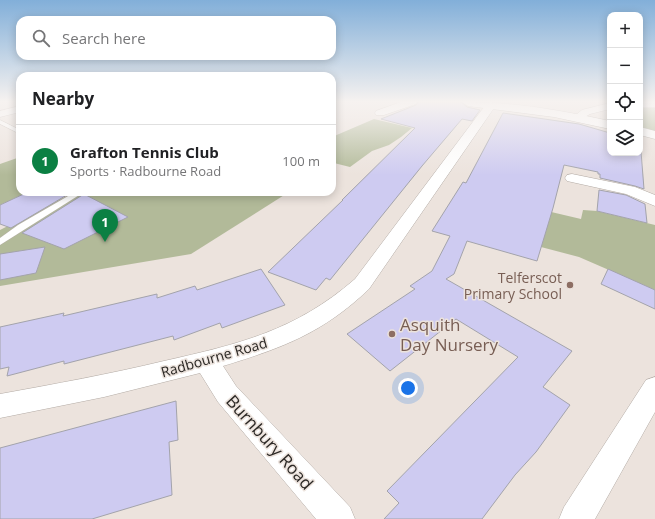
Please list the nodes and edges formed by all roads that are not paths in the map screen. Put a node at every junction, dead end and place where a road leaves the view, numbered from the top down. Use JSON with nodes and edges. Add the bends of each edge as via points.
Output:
{"nodes":[{"id":1,"x":476,"y":126,"type":"edge"},
{"id":2,"x":643,"y":133,"type":"edge"},
{"id":3,"x":655,"y":135,"type":"edge"},
{"id":4,"x":572,"y":178,"type":"dead end"},
{"id":5,"x":73,"y":196,"type":"edge"},
{"id":6,"x":655,"y":201,"type":"edge"},
{"id":7,"x":0,"y":242,"type":"edge"},
{"id":8,"x":208,"y":361,"type":"junction"},
{"id":9,"x":655,"y":388,"type":"edge"},
{"id":10,"x":0,"y":406,"type":"edge"},
{"id":11,"x":338,"y":519,"type":"edge"},
{"id":12,"x":576,"y":519,"type":"edge"}],
"edges":[{"from":1,"to":8,"type":"street","name":"Radbourne Road","via":[[362,284],[348,299],[329,313],[286,334],[255,347]]},
{"from":2,"to":3,"type":"street"},
{"from":4,"to":6,"type":"street","via":[[630,190]]},
{"from":5,"to":7,"type":"lane","via":[[21,226]]},
{"from":8,"to":10,"type":"street","name":"Radbourne Road"},
{"from":8,"to":11,"type":"street","name":"Burnbury Road","via":[[227,394]]},
{"from":9,"to":12,"type":"street"}]}
